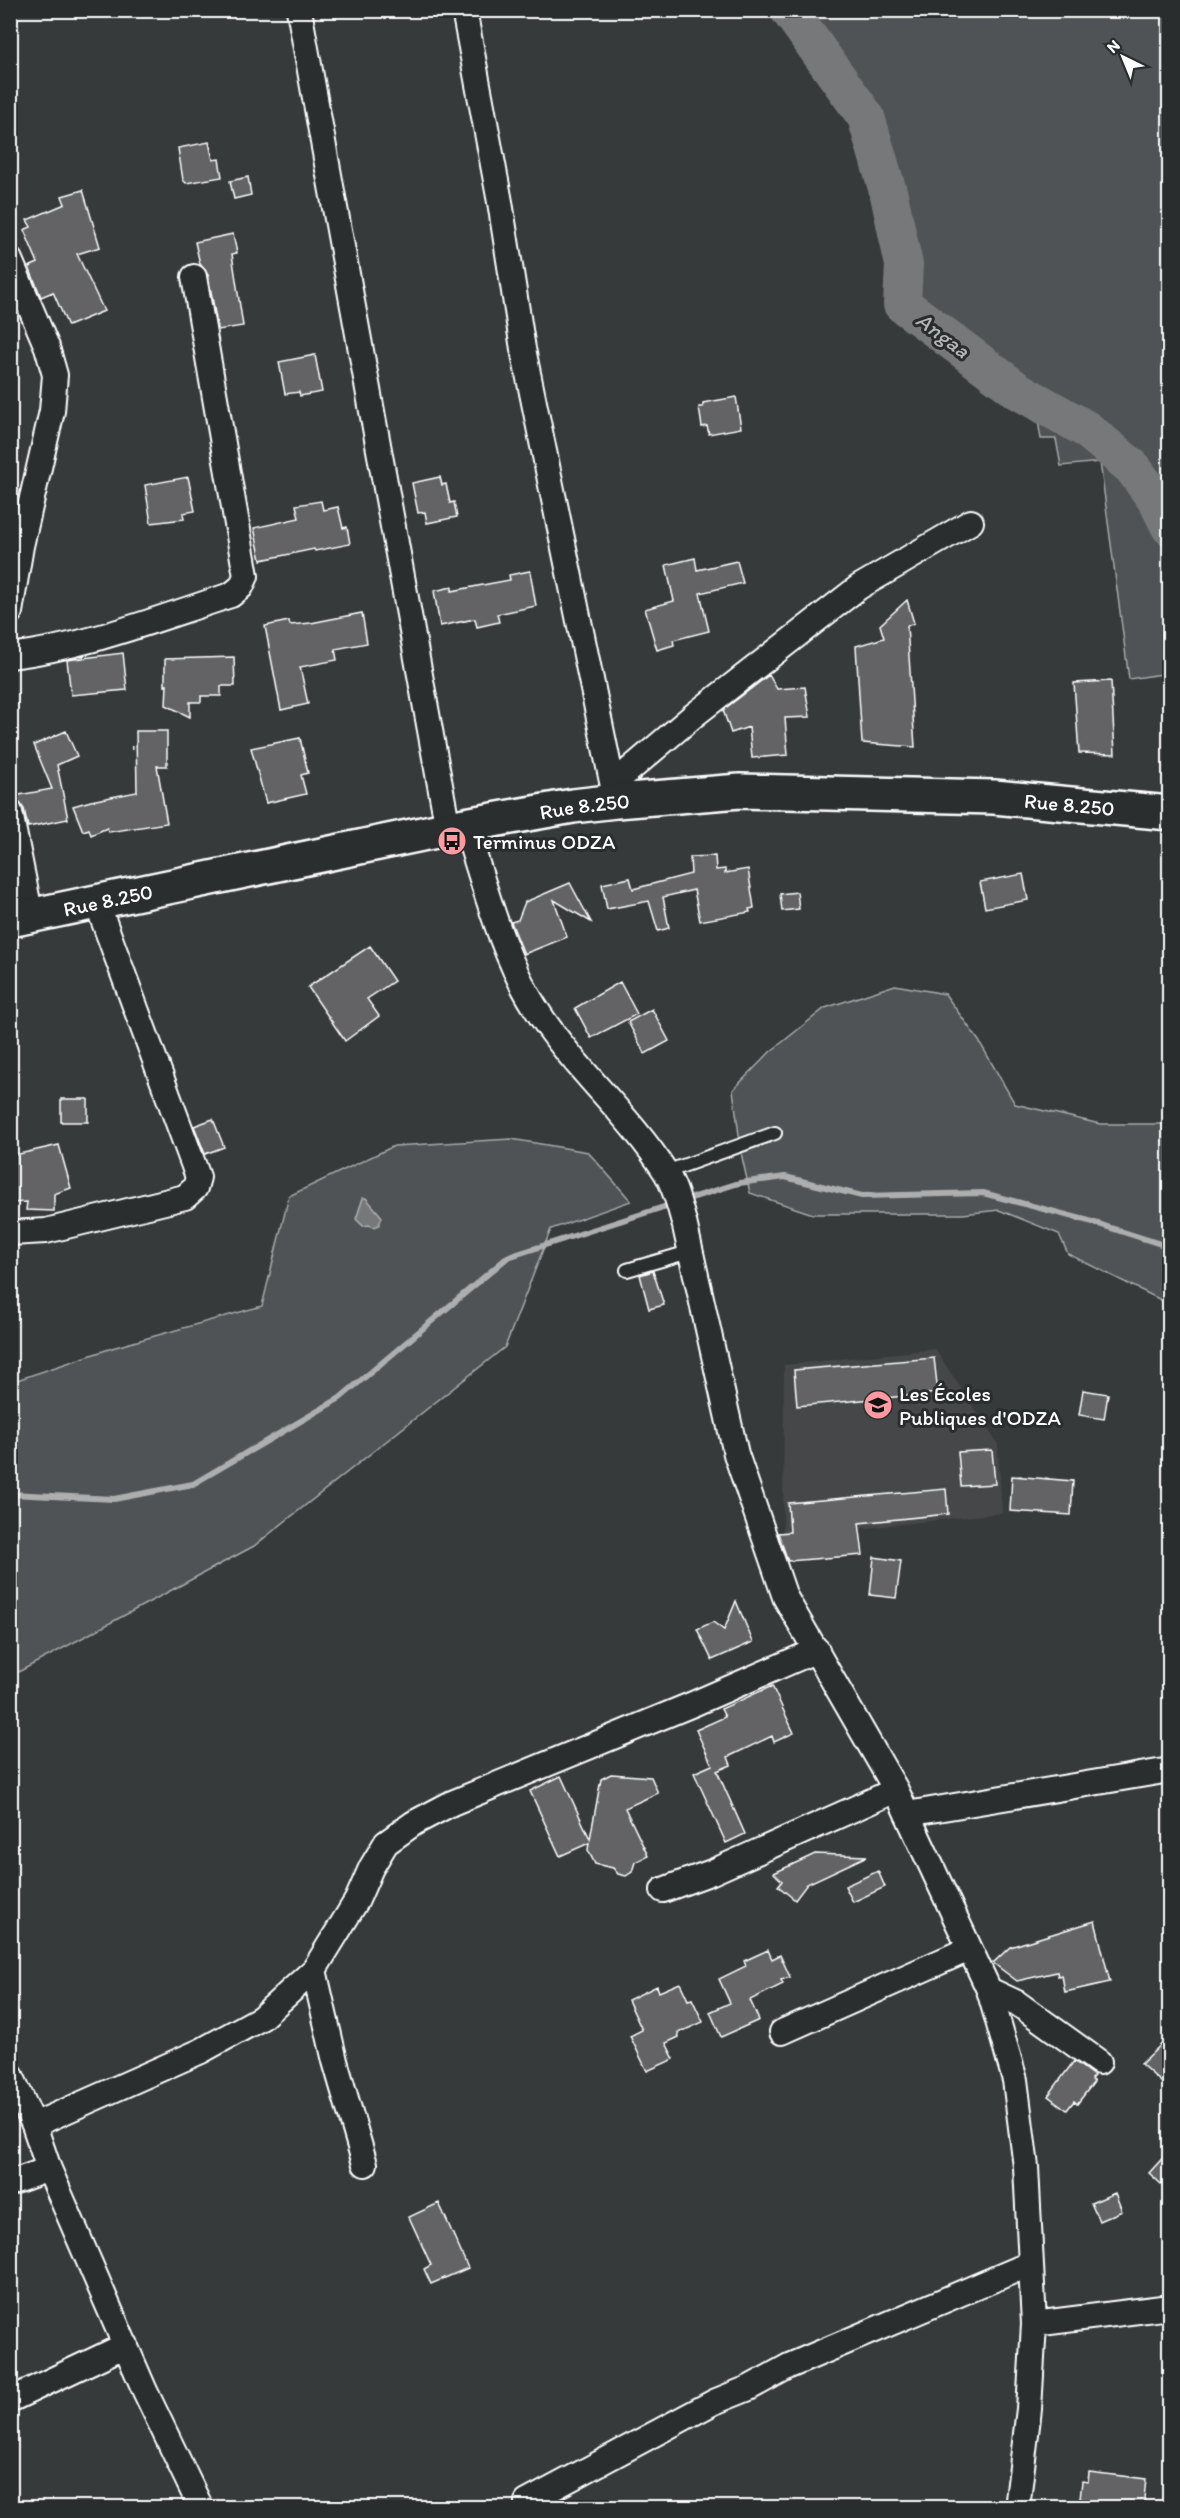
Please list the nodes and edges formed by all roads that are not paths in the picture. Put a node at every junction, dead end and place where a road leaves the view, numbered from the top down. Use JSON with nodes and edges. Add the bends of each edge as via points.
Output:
{"nodes":[{"id":1,"x":298,"y":10,"type":"edge"},
{"id":2,"x":464,"y":10,"type":"edge"},
{"id":3,"x":10,"y":260,"type":"edge"},
{"id":4,"x":194,"y":277,"type":"dead end"},
{"id":5,"x":971,"y":522,"type":"dead end"},
{"id":6,"x":10,"y":612,"type":"edge"},
{"id":7,"x":10,"y":656,"type":"edge"},
{"id":8,"x":614,"y":793,"type":"junction"},
{"id":9,"x":10,"y":812,"type":"edge"},
{"id":10,"x":1170,"y":813,"type":"edge"},
{"id":11,"x":457,"y":827,"type":"junction"},
{"id":12,"x":97,"y":903,"type":"junction"},
{"id":13,"x":21,"y":918,"type":"edge"},
{"id":14,"x":775,"y":1133,"type":"dead end"},
{"id":15,"x":666,"y":1172,"type":"junction"},
{"id":16,"x":10,"y":1233,"type":"edge"},
{"id":17,"x":689,"y":1252,"type":"junction"},
{"id":18,"x":627,"y":1270,"type":"dead end"},
{"id":19,"x":817,"y":1650,"type":"junction"},
{"id":20,"x":1170,"y":1770,"type":"edge"},
{"id":21,"x":896,"y":1790,"type":"junction"},
{"id":22,"x":907,"y":1814,"type":"junction"},
{"id":23,"x":663,"y":1890,"type":"dead end"},
{"id":24,"x":969,"y":1949,"type":"junction"},
{"id":25,"x":314,"y":1970,"type":"junction"},
{"id":26,"x":989,"y":1990,"type":"junction"},
{"id":27,"x":782,"y":2032,"type":"dead end"},
{"id":28,"x":1099,"y":2062,"type":"dead end"},
{"id":29,"x":10,"y":2073,"type":"edge"},
{"id":30,"x":34,"y":2125,"type":"junction"},
{"id":31,"x":365,"y":2163,"type":"dead end"},
{"id":32,"x":49,"y":2169,"type":"junction"},
{"id":33,"x":10,"y":2183,"type":"edge"},
{"id":34,"x":1030,"y":2264,"type":"junction"},
{"id":35,"x":1170,"y":2307,"type":"edge"},
{"id":36,"x":1034,"y":2324,"type":"junction"},
{"id":37,"x":126,"y":2345,"type":"junction"},
{"id":38,"x":10,"y":2400,"type":"edge"},
{"id":39,"x":527,"y":2502,"type":"dead end"},
{"id":40,"x":201,"y":2508,"type":"edge"},
{"id":41,"x":1017,"y":2508,"type":"edge"}],
"edges":[{"from":1,"to":11,"type":"street"},
{"from":2,"to":8,"type":"street","via":[[523,349]]},
{"from":3,"to":6,"type":"street","via":[[55,375],[52,411]]},
{"from":4,"to":7,"type":"street","via":[[246,576],[241,587],[231,595],[107,634],[38,653]]},
{"from":5,"to":8,"type":"street","via":[[859,587],[711,702]]},
{"from":8,"to":10,"type":"highway","name":"Rue 8.250","via":[[740,791],[994,797]]},
{"from":8,"to":11,"type":"highway","name":"Rue 8.250","via":[[573,806]]},
{"from":9,"to":13,"type":"street"},
{"from":11,"to":12,"type":"highway","name":"Rue 8.250"},
{"from":11,"to":15,"type":"street","via":[[533,1006],[562,1048]]},
{"from":12,"to":13,"type":"highway","name":"Rue 8.250"},
{"from":12,"to":16,"type":"street","via":[[198,1184],[185,1197],[46,1231]]},
{"from":14,"to":15,"type":"lane"},
{"from":15,"to":17,"type":"street"},
{"from":17,"to":18,"type":"lane"},
{"from":17,"to":19,"type":"street","via":[[736,1454],[785,1597]]},
{"from":19,"to":21,"type":"street"},
{"from":19,"to":25,"type":"street","via":[[452,1803],[414,1823],[386,1843]]},
{"from":20,"to":22,"type":"street"},
{"from":21,"to":22,"type":"street"},
{"from":21,"to":23,"type":"street"},
{"from":22,"to":24,"type":"street"},
{"from":24,"to":26,"type":"street"},
{"from":24,"to":27,"type":"street"},
{"from":25,"to":30,"type":"street","via":[[261,2018],[201,2050]]},
{"from":25,"to":31,"type":"street"},
{"from":26,"to":28,"type":"street","via":[[1017,2003]]},
{"from":26,"to":34,"type":"street","via":[[1015,2080],[1026,2167]]},
{"from":29,"to":30,"type":"street"},
{"from":30,"to":32,"type":"street"},
{"from":32,"to":33,"type":"street"},
{"from":32,"to":37,"type":"street"},
{"from":34,"to":36,"type":"street"},
{"from":34,"to":39,"type":"street","via":[[799,2361]]},
{"from":35,"to":36,"type":"street"},
{"from":36,"to":41,"type":"street"},
{"from":37,"to":38,"type":"street"},
{"from":37,"to":40,"type":"street"}]}
